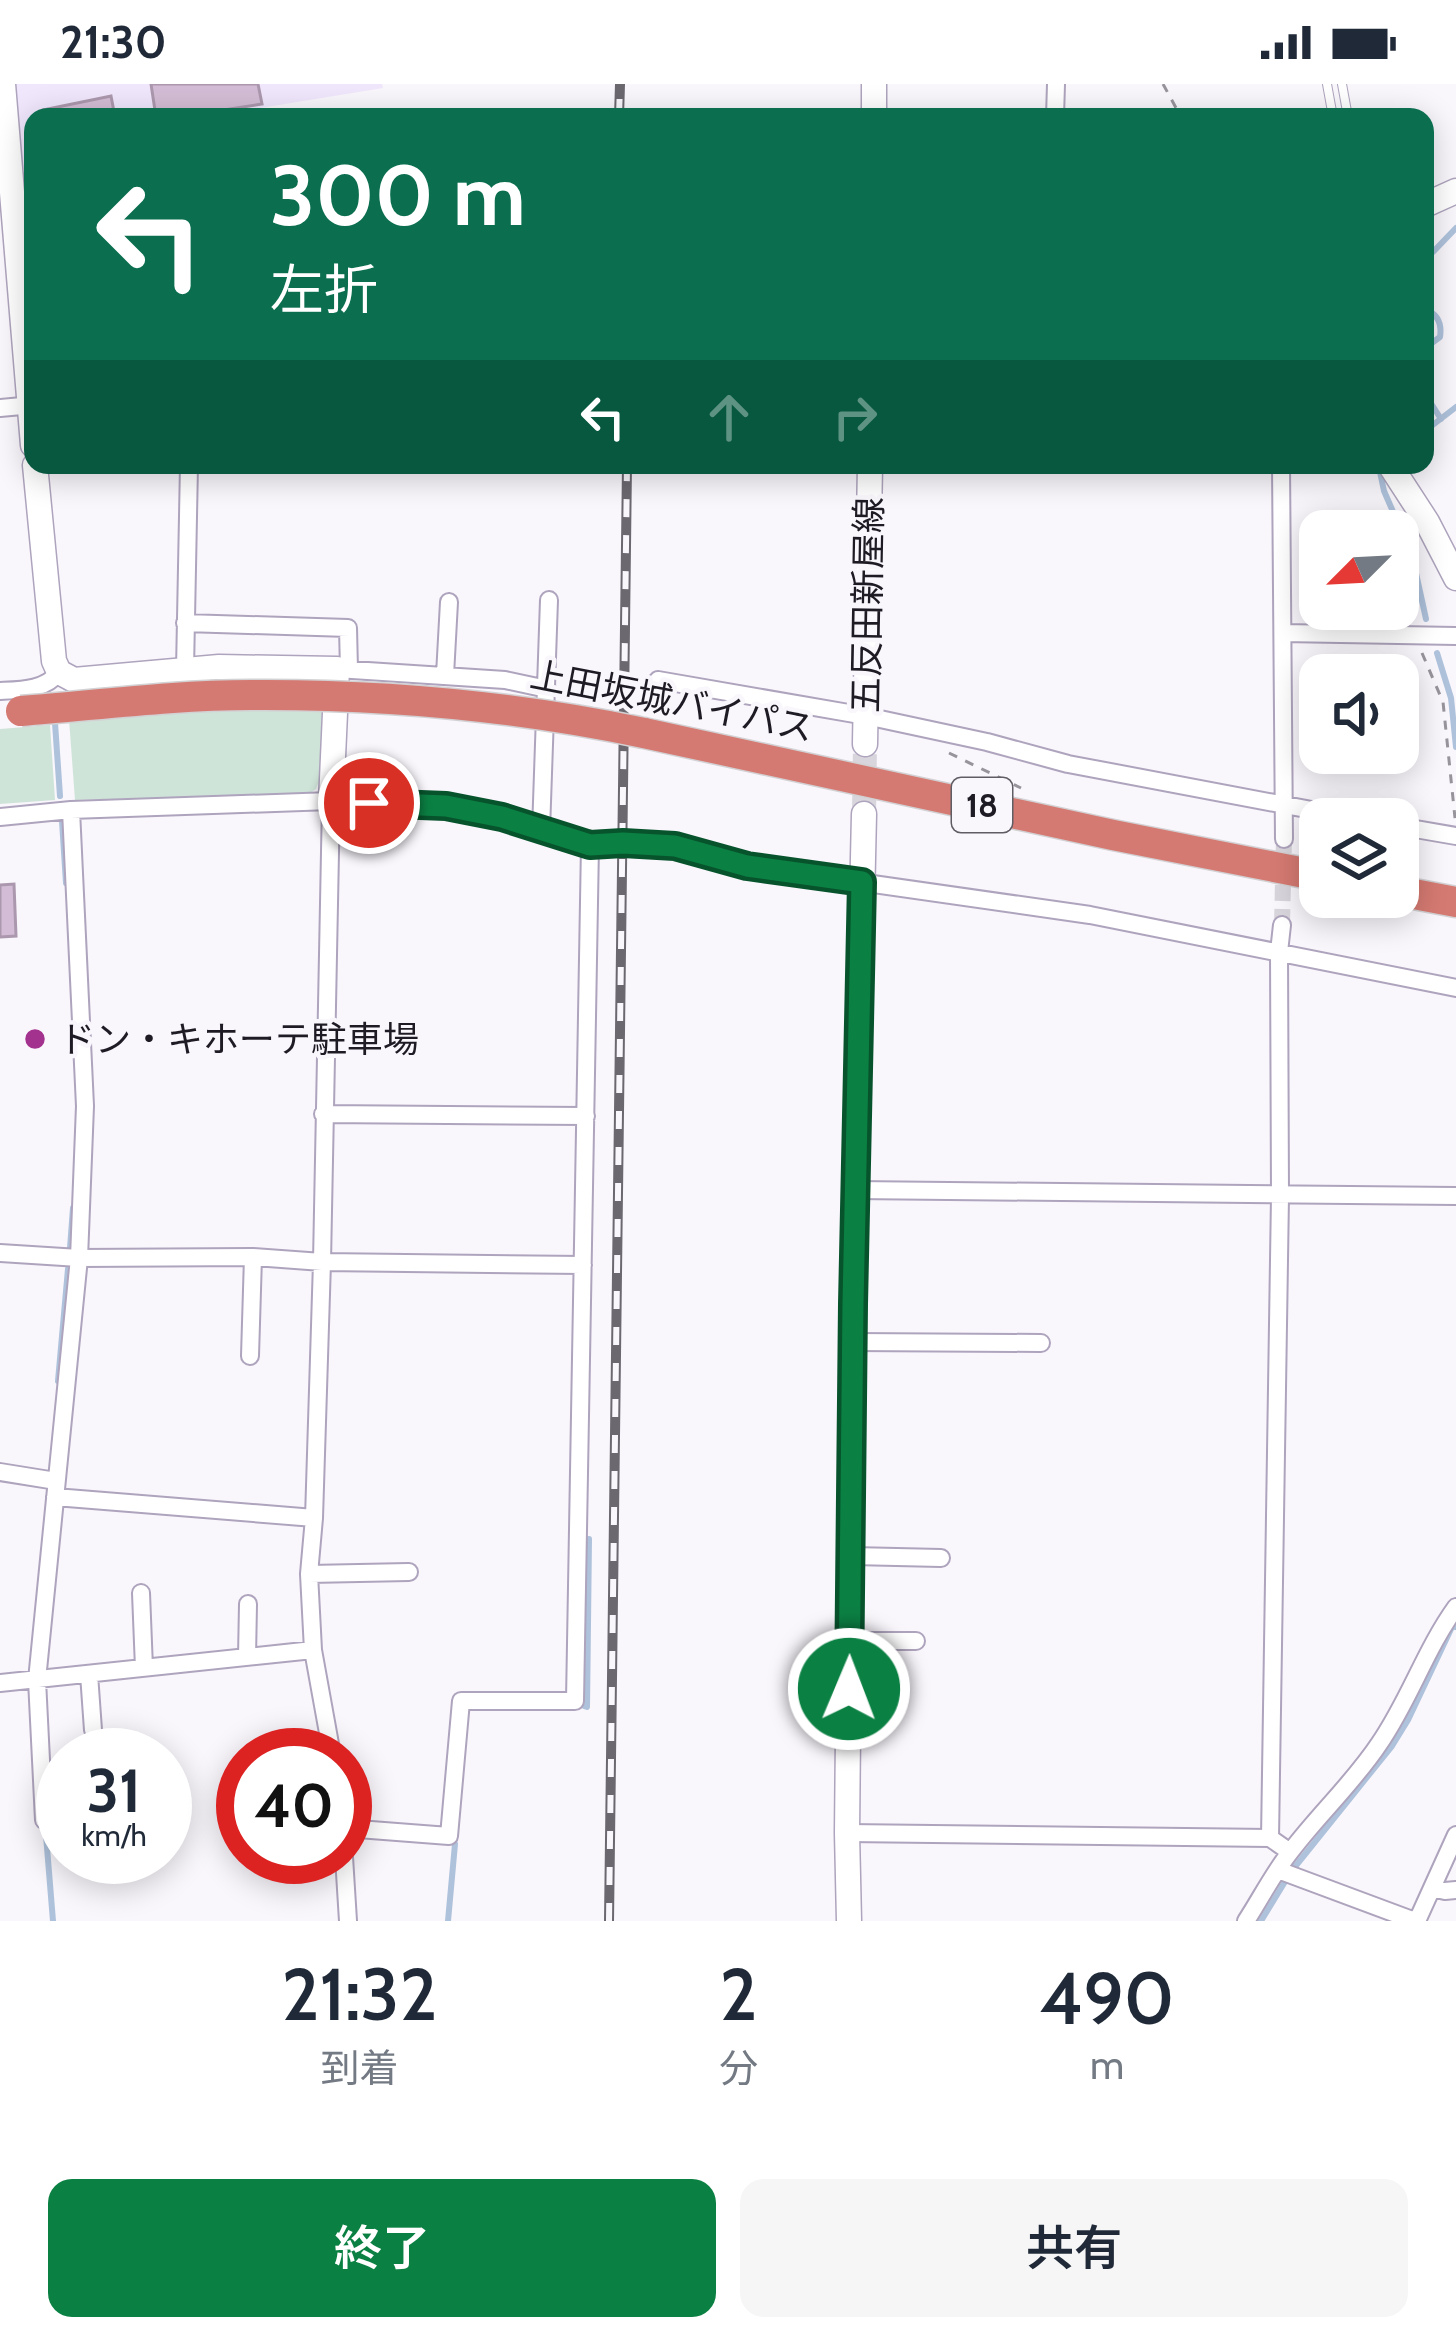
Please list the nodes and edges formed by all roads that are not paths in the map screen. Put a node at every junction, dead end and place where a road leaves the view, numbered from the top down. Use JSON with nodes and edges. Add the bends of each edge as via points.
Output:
{"nodes":[{"id":1,"x":3,"y":84,"type":"edge"},
{"id":2,"x":24,"y":326,"type":"edge"},
{"id":3,"x":36,"y":474,"type":"edge"},
{"id":4,"x":189,"y":474,"type":"edge"},
{"id":5,"x":870,"y":474,"type":"edge"},
{"id":6,"x":1281,"y":474,"type":"edge"},
{"id":7,"x":1396,"y":474,"type":"edge"},
{"id":8,"x":1456,"y":578,"type":"edge"},
{"id":9,"x":548,"y":600,"type":"dead end"},
{"id":10,"x":448,"y":602,"type":"dead end"},
{"id":11,"x":185,"y":623,"type":"junction"},
{"id":12,"x":1283,"y":633,"type":"junction"},
{"id":13,"x":1456,"y":635,"type":"edge"},
{"id":14,"x":343,"y":669,"type":"junction"},
{"id":15,"x":184,"y":670,"type":"junction"},
{"id":16,"x":59,"y":672,"type":"junction"},
{"id":17,"x":445,"y":675,"type":"junction"},
{"id":18,"x":658,"y":680,"type":"dead end"},
{"id":19,"x":548,"y":689,"type":"junction"},
{"id":20,"x":7,"y":705,"type":"edge"},
{"id":21,"x":866,"y":716,"type":"junction"},
{"id":22,"x":865,"y":744,"type":"tunnel mouth"},
{"id":23,"x":331,"y":801,"type":"junction"},
{"id":24,"x":1284,"y":806,"type":"junction"},
{"id":25,"x":1299,"y":809,"type":"edge"},
{"id":26,"x":71,"y":810,"type":"junction"},
{"id":27,"x":865,"y":814,"type":"tunnel mouth"},
{"id":28,"x":0,"y":817,"type":"edge"},
{"id":29,"x":1419,"y":830,"type":"edge"},
{"id":30,"x":541,"y":831,"type":"junction"},
{"id":31,"x":1456,"y":836,"type":"edge"},
{"id":32,"x":1284,"y":839,"type":"tunnel mouth"},
{"id":33,"x":590,"y":845,"type":"junction"},
{"id":34,"x":1299,"y":872,"type":"edge"},
{"id":35,"x":862,"y":882,"type":"junction"},
{"id":36,"x":1419,"y":895,"type":"edge"},
{"id":37,"x":1456,"y":902,"type":"edge"},
{"id":38,"x":1282,"y":925,"type":"tunnel mouth"},
{"id":39,"x":1279,"y":952,"type":"junction"},
{"id":40,"x":1456,"y":988,"type":"edge"},
{"id":41,"x":323,"y":1114,"type":"junction"},
{"id":42,"x":586,"y":1116,"type":"junction"},
{"id":43,"x":855,"y":1190,"type":"junction"},
{"id":44,"x":1280,"y":1196,"type":"junction"},
{"id":45,"x":1456,"y":1196,"type":"edge"},
{"id":46,"x":0,"y":1253,"type":"edge"},
{"id":47,"x":253,"y":1257,"type":"junction"},
{"id":48,"x":79,"y":1258,"type":"junction"},
{"id":49,"x":322,"y":1262,"type":"junction"},
{"id":50,"x":583,"y":1265,"type":"junction"},
{"id":51,"x":852,"y":1342,"type":"junction"},
{"id":52,"x":1041,"y":1343,"type":"dead end"},
{"id":53,"x":250,"y":1356,"type":"dead end"},
{"id":54,"x":0,"y":1472,"type":"edge"},
{"id":55,"x":55,"y":1489,"type":"junction"},
{"id":56,"x":314,"y":1518,"type":"junction"},
{"id":57,"x":852,"y":1556,"type":"junction"},
{"id":58,"x":941,"y":1558,"type":"dead end"},
{"id":59,"x":409,"y":1572,"type":"dead end"},
{"id":60,"x":309,"y":1574,"type":"junction"},
{"id":61,"x":141,"y":1593,"type":"dead end"},
{"id":62,"x":248,"y":1604,"type":"dead end"},
{"id":63,"x":1456,"y":1607,"type":"edge"},
{"id":64,"x":1448,"y":1633,"type":"edge"},
{"id":65,"x":850,"y":1641,"type":"junction"},
{"id":66,"x":916,"y":1641,"type":"dead end"},
{"id":67,"x":314,"y":1650,"type":"junction"},
{"id":68,"x":247,"y":1658,"type":"junction"},
{"id":69,"x":144,"y":1668,"type":"junction"},
{"id":70,"x":89,"y":1674,"type":"junction"},
{"id":71,"x":37,"y":1680,"type":"junction"},
{"id":72,"x":0,"y":1683,"type":"edge"},
{"id":73,"x":39,"y":1728,"type":"edge"},
{"id":74,"x":93,"y":1728,"type":"edge"},
{"id":75,"x":327,"y":1728,"type":"edge"},
{"id":76,"x":372,"y":1830,"type":"edge"},
{"id":77,"x":847,"y":1833,"type":"junction"},
{"id":78,"x":1456,"y":1835,"type":"edge"},
{"id":79,"x":1270,"y":1838,"type":"junction"},
{"id":80,"x":1290,"y":1852,"type":"junction"},
{"id":81,"x":1278,"y":1870,"type":"junction"},
{"id":82,"x":346,"y":1884,"type":"edge"},
{"id":83,"x":1432,"y":1888,"type":"junction"},
{"id":84,"x":1456,"y":1890,"type":"edge"},
{"id":85,"x":348,"y":1921,"type":"edge"},
{"id":86,"x":849,"y":1921,"type":"edge"},
{"id":87,"x":1246,"y":1921,"type":"edge"},
{"id":88,"x":1416,"y":1921,"type":"edge"}],
"edges":[{"from":1,"to":2,"type":"street"},
{"from":3,"to":16,"type":"street"},
{"from":4,"to":11,"type":"street"},
{"from":5,"to":21,"type":"street","name":"五反田新屋線"},
{"from":6,"to":12,"type":"street"},
{"from":7,"to":8,"type":"street"},
{"from":9,"to":19,"type":"street"},
{"from":10,"to":17,"type":"street"},
{"from":11,"to":14,"type":"street","via":[[348,628]]},
{"from":11,"to":15,"type":"street"},
{"from":12,"to":13,"type":"street"},
{"from":12,"to":24,"type":"street"},
{"from":14,"to":15,"type":"street"},
{"from":14,"to":17,"type":"street"},
{"from":14,"to":23,"type":"street"},
{"from":15,"to":16,"type":"street","via":[[74,680]]},
{"from":16,"to":20,"type":"street"},
{"from":17,"to":19,"type":"street"},
{"from":18,"to":21,"type":"street"},
{"from":19,"to":30,"type":"street"},
{"from":20,"to":34,"type":"highway","name":"上田坂城バイパス","number":"18","bridge":true,"via":[[248,695],[487,706]]},
{"from":21,"to":22,"type":"street","name":"五反田新屋線"},
{"from":21,"to":24,"type":"street"},
{"from":23,"to":26,"type":"street"},
{"from":23,"to":30,"type":"street","via":[[446,806]]},
{"from":23,"to":41,"type":"street"},
{"from":24,"to":25,"type":"street"},
{"from":24,"to":32,"type":"street"},
{"from":26,"to":28,"type":"street"},
{"from":26,"to":48,"type":"street","via":[[86,1106]]},
{"from":27,"to":35,"type":"street"},
{"from":29,"to":31,"type":"street"},
{"from":30,"to":33,"type":"street"},
{"from":33,"to":35,"type":"street","via":[[675,846],[747,866]]},
{"from":33,"to":42,"type":"street"},
{"from":35,"to":39,"type":"street"},
{"from":35,"to":43,"type":"street"},
{"from":36,"to":37,"type":"highway"},
{"from":38,"to":39,"type":"street"},
{"from":39,"to":40,"type":"street"},
{"from":39,"to":44,"type":"street"},
{"from":41,"to":42,"type":"street"},
{"from":41,"to":49,"type":"street"},
{"from":42,"to":50,"type":"street"},
{"from":43,"to":44,"type":"street"},
{"from":43,"to":51,"type":"street"},
{"from":44,"to":45,"type":"street"},
{"from":44,"to":79,"type":"street"},
{"from":46,"to":48,"type":"street"},
{"from":47,"to":48,"type":"street"},
{"from":47,"to":49,"type":"street"},
{"from":47,"to":53,"type":"street"},
{"from":48,"to":55,"type":"street"},
{"from":49,"to":50,"type":"street"},
{"from":49,"to":56,"type":"street"},
{"from":50,"to":76,"type":"street","via":[[575,1701],[461,1701],[449,1836]]},
{"from":51,"to":52,"type":"street"},
{"from":51,"to":57,"type":"street"},
{"from":54,"to":55,"type":"street"},
{"from":55,"to":56,"type":"street"},
{"from":55,"to":71,"type":"street"},
{"from":56,"to":60,"type":"street"},
{"from":57,"to":58,"type":"street"},
{"from":57,"to":65,"type":"street"},
{"from":59,"to":60,"type":"street"},
{"from":60,"to":67,"type":"street"},
{"from":61,"to":69,"type":"street"},
{"from":62,"to":68,"type":"street"},
{"from":63,"to":64,"type":"street"},
{"from":64,"to":80,"type":"street","via":[[1378,1746]]},
{"from":65,"to":66,"type":"street"},
{"from":65,"to":77,"type":"street"},
{"from":67,"to":68,"type":"street"},
{"from":67,"to":75,"type":"street"},
{"from":68,"to":69,"type":"street"},
{"from":69,"to":70,"type":"street"},
{"from":70,"to":71,"type":"street"},
{"from":70,"to":74,"type":"street"},
{"from":71,"to":72,"type":"street"},
{"from":71,"to":73,"type":"street"},
{"from":77,"to":79,"type":"street"},
{"from":77,"to":86,"type":"street"},
{"from":78,"to":83,"type":"street"},
{"from":79,"to":80,"type":"street"},
{"from":80,"to":81,"type":"street"},
{"from":81,"to":87,"type":"street"},
{"from":81,"to":88,"type":"street"},
{"from":82,"to":85,"type":"street"},
{"from":83,"to":84,"type":"street"},
{"from":83,"to":88,"type":"street"}]}
